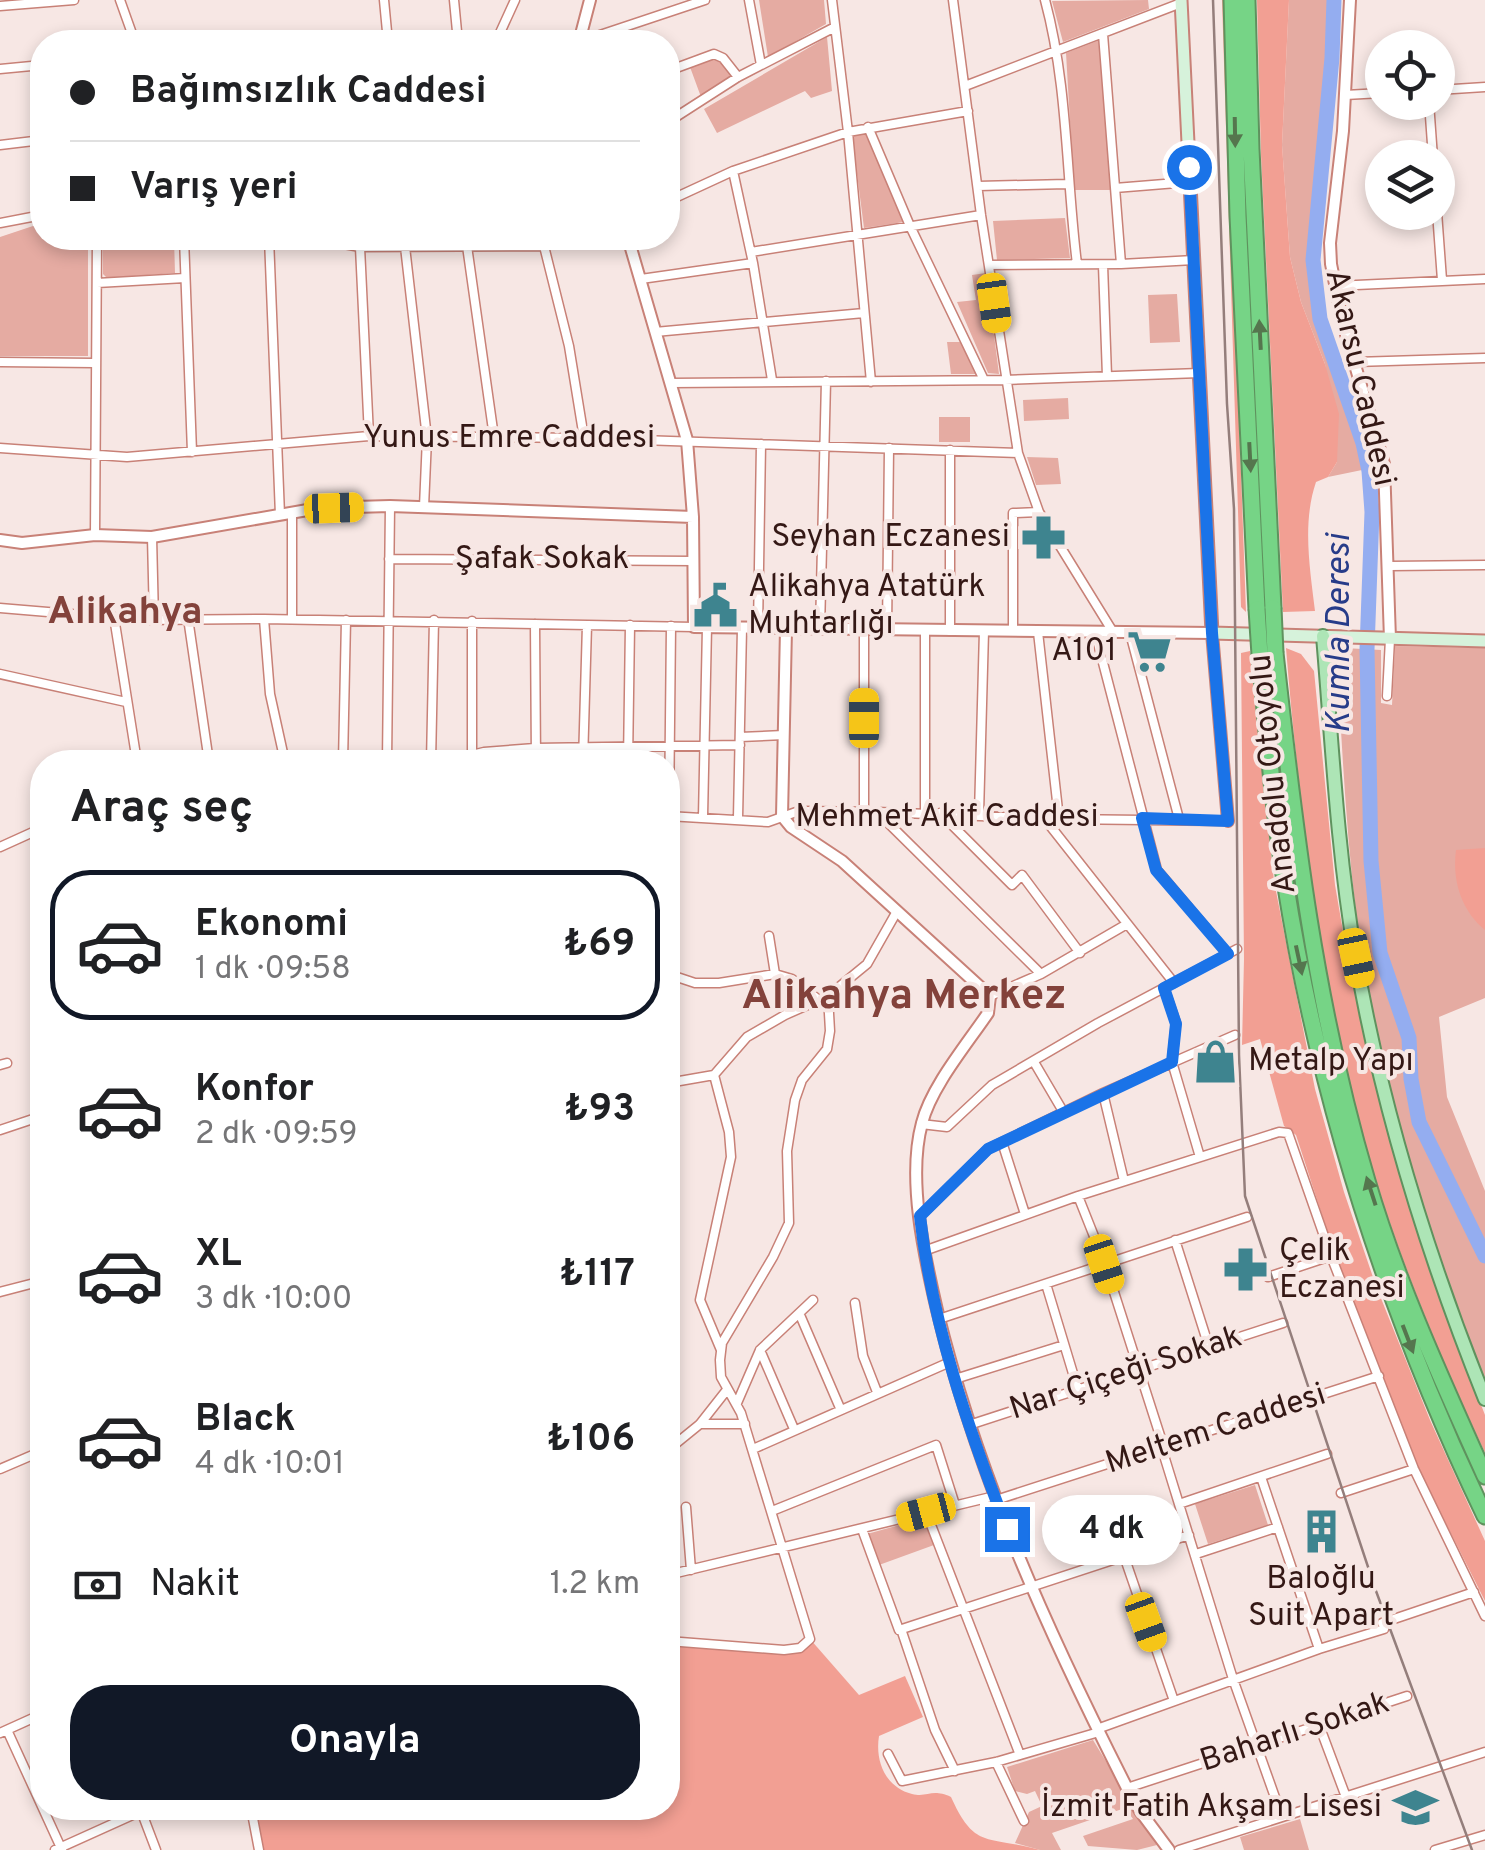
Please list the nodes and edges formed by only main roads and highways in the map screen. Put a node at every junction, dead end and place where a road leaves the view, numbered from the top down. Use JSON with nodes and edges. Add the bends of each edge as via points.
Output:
{"nodes":[{"id":1,"x":1232,"y":0,"type":"edge"},
{"id":2,"x":1247,"y":0,"type":"edge"},
{"id":3,"x":1181,"y":2,"type":"edge"},
{"id":4,"x":1265,"y":608,"type":"junction"},
{"id":5,"x":1323,"y":636,"type":"junction"},
{"id":6,"x":1485,"y":641,"type":"edge"},
{"id":7,"x":1268,"y":654,"type":"junction"},
{"id":8,"x":1485,"y":1399,"type":"edge"},
{"id":9,"x":1485,"y":1476,"type":"edge"},
{"id":10,"x":1485,"y":1516,"type":"edge"}],
"edges":[{"from":1,"to":4,"type":"highway","name":"Anadolu Otoyolu","one_way":true,"via":[[1238,216]]},
{"from":4,"to":2,"type":"highway","name":"Anadolu Otoyolu","one_way":true},
{"from":3,"to":5,"type":"main road","via":[[1212,633]]},
{"from":4,"to":7,"type":"highway","name":"Anadolu Otoyolu","bridge":true},
{"from":5,"to":6,"type":"main road"},
{"from":5,"to":8,"type":"main road","via":[[1362,990],[1399,1143]]},
{"from":9,"to":7,"type":"highway","name":"Anadolu Otoyolu","one_way":true,"via":[[1396,1267],[1343,1092],[1298,867]]},
{"from":7,"to":10,"type":"highway","name":"Anadolu Otoyolu","one_way":true,"via":[[1286,892],[1340,1141],[1387,1286]]}]}
